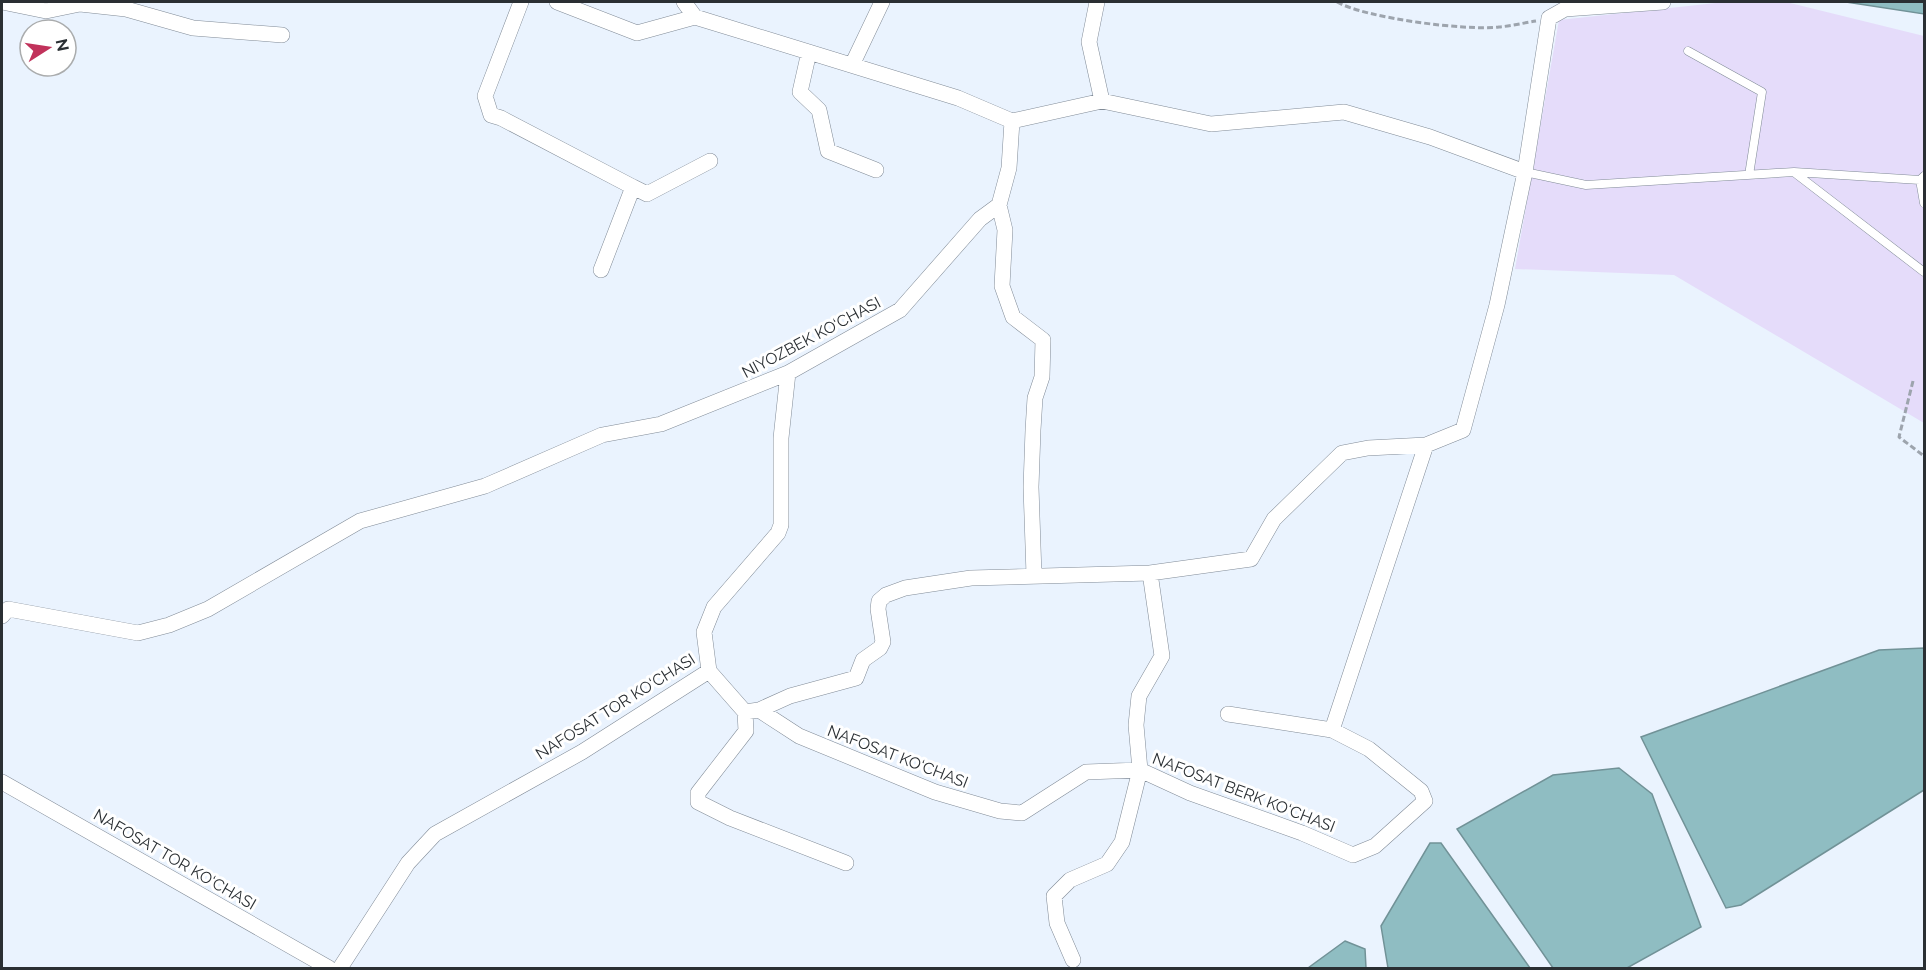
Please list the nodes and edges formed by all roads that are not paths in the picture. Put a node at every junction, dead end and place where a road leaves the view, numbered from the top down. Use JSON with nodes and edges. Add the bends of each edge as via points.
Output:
{"nodes":[{"id":1,"x":2,"y":2,"type":"edge"},
{"id":2,"x":521,"y":2,"type":"edge"},
{"id":3,"x":557,"y":2,"type":"edge"},
{"id":4,"x":684,"y":2,"type":"edge"},
{"id":5,"x":882,"y":2,"type":"edge"},
{"id":6,"x":1097,"y":2,"type":"edge"},
{"id":7,"x":1663,"y":2,"type":"edge"},
{"id":8,"x":127,"y":5,"type":"edge"},
{"id":9,"x":695,"y":17,"type":"junction"},
{"id":10,"x":282,"y":35,"type":"dead end"},
{"id":11,"x":1688,"y":51,"type":"dead end"},
{"id":12,"x":809,"y":52,"type":"junction"},
{"id":13,"x":852,"y":65,"type":"junction"},
{"id":14,"x":1102,"y":101,"type":"junction"},
{"id":15,"x":1012,"y":122,"type":"junction"},
{"id":16,"x":710,"y":161,"type":"dead end"},
{"id":17,"x":876,"y":170,"type":"dead end"},
{"id":18,"x":1525,"y":172,"type":"junction"},
{"id":19,"x":1794,"y":172,"type":"junction"},
{"id":20,"x":1749,"y":175,"type":"junction"},
{"id":21,"x":1922,"y":178,"type":"edge"},
{"id":22,"x":633,"y":187,"type":"junction"},
{"id":23,"x":1924,"y":203,"type":"edge"},
{"id":24,"x":999,"y":206,"type":"junction"},
{"id":25,"x":601,"y":270,"type":"dead end"},
{"id":26,"x":1924,"y":272,"type":"edge"},
{"id":27,"x":788,"y":373,"type":"junction"},
{"id":28,"x":1426,"y":445,"type":"junction"},
{"id":29,"x":1150,"y":573,"type":"junction"},
{"id":30,"x":1034,"y":576,"type":"junction"},
{"id":31,"x":2,"y":616,"type":"edge"},
{"id":32,"x":709,"y":671,"type":"junction"},
{"id":33,"x":752,"y":711,"type":"junction"},
{"id":34,"x":1228,"y":714,"type":"dead end"},
{"id":35,"x":1332,"y":730,"type":"junction"},
{"id":36,"x":1140,"y":770,"type":"junction"},
{"id":37,"x":2,"y":782,"type":"edge"},
{"id":38,"x":846,"y":863,"type":"dead end"},
{"id":39,"x":1073,"y":960,"type":"dead end"},
{"id":40,"x":329,"y":969,"type":"edge"},
{"id":41,"x":339,"y":969,"type":"edge"}],
"edges":[{"from":1,"to":8,"type":"street","via":[[46,11],[80,4]]},
{"from":2,"to":22,"type":"street","via":[[485,96],[491,115]]},
{"from":3,"to":9,"type":"street","via":[[637,33]]},
{"from":4,"to":9,"type":"street"},
{"from":5,"to":13,"type":"street"},
{"from":6,"to":14,"type":"street","via":[[1089,42]]},
{"from":7,"to":18,"type":"street","via":[[1564,9],[1549,18]]},
{"from":8,"to":10,"type":"street","via":[[193,28]]},
{"from":9,"to":12,"type":"street"},
{"from":11,"to":20,"type":"lane","via":[[1762,92]]},
{"from":12,"to":13,"type":"street"},
{"from":12,"to":17,"type":"street","via":[[800,92],[819,110],[828,152]]},
{"from":13,"to":15,"type":"street","via":[[958,98]]},
{"from":14,"to":15,"type":"street"},
{"from":14,"to":18,"type":"street","via":[[1211,124],[1344,112],[1430,137]]},
{"from":15,"to":24,"type":"street","via":[[1010,168]]},
{"from":16,"to":22,"type":"street","via":[[647,194]]},
{"from":18,"to":20,"type":"lane","via":[[1586,185]]},
{"from":18,"to":28,"type":"street","via":[[1497,305],[1463,430]]},
{"from":19,"to":20,"type":"lane"},
{"from":19,"to":21,"type":"lane"},
{"from":19,"to":26,"type":"lane"},
{"from":21,"to":23,"type":"lane"},
{"from":22,"to":25,"type":"street"},
{"from":24,"to":27,"type":"street","name":"NIYOZBEK KO‘CHASI","via":[[980,219],[900,310]]},
{"from":24,"to":30,"type":"street","via":[[1005,230],[1002,286],[1013,317],[1043,340],[1042,377],[1035,398],[1033,430]]},
{"from":27,"to":31,"type":"street","name":"NIYOZBEK KO‘CHASI","via":[[661,424],[602,435],[485,486],[360,521],[208,609],[169,625],[138,633],[8,609]]},
{"from":27,"to":32,"type":"street","name":"NAFOSAT TOR KO‘CHASI","via":[[781,438],[781,525],[714,607],[704,632]]},
{"from":28,"to":29,"type":"street","via":[[1342,453],[1274,519],[1251,559]]},
{"from":28,"to":35,"type":"street"},
{"from":29,"to":30,"type":"street"},
{"from":29,"to":36,"type":"street","via":[[1162,656],[1140,696],[1136,725]]},
{"from":30,"to":33,"type":"street","via":[[971,578],[885,595],[878,609],[883,642],[863,660],[856,678]]},
{"from":32,"to":33,"type":"street","name":"NAFOSAT KO‘CHASI"},
{"from":32,"to":41,"type":"street","name":"NAFOSAT TOR KO‘CHASI","via":[[582,752],[435,834],[408,863]]},
{"from":33,"to":36,"type":"street","name":"NAFOSAT KO‘CHASI","via":[[810,740],[935,792],[1000,811],[1022,813],[1086,772]]},
{"from":33,"to":38,"type":"street","via":[[746,731],[698,793],[698,802]]},
{"from":34,"to":35,"type":"street","name":"NAFOSAT BERK KO‘CHASI"},
{"from":35,"to":36,"type":"street","name":"NAFOSAT BERK KO‘CHASI","via":[[1369,749],[1421,791],[1425,801],[1375,846],[1353,855]]},
{"from":36,"to":39,"type":"street","name":"NAFOSAT BERK KO‘CHASI","via":[[1122,842],[1107,864],[1071,879],[1054,896],[1057,923]]},
{"from":37,"to":40,"type":"street","name":"NAFOSAT TOR KO‘CHASI"}]}
